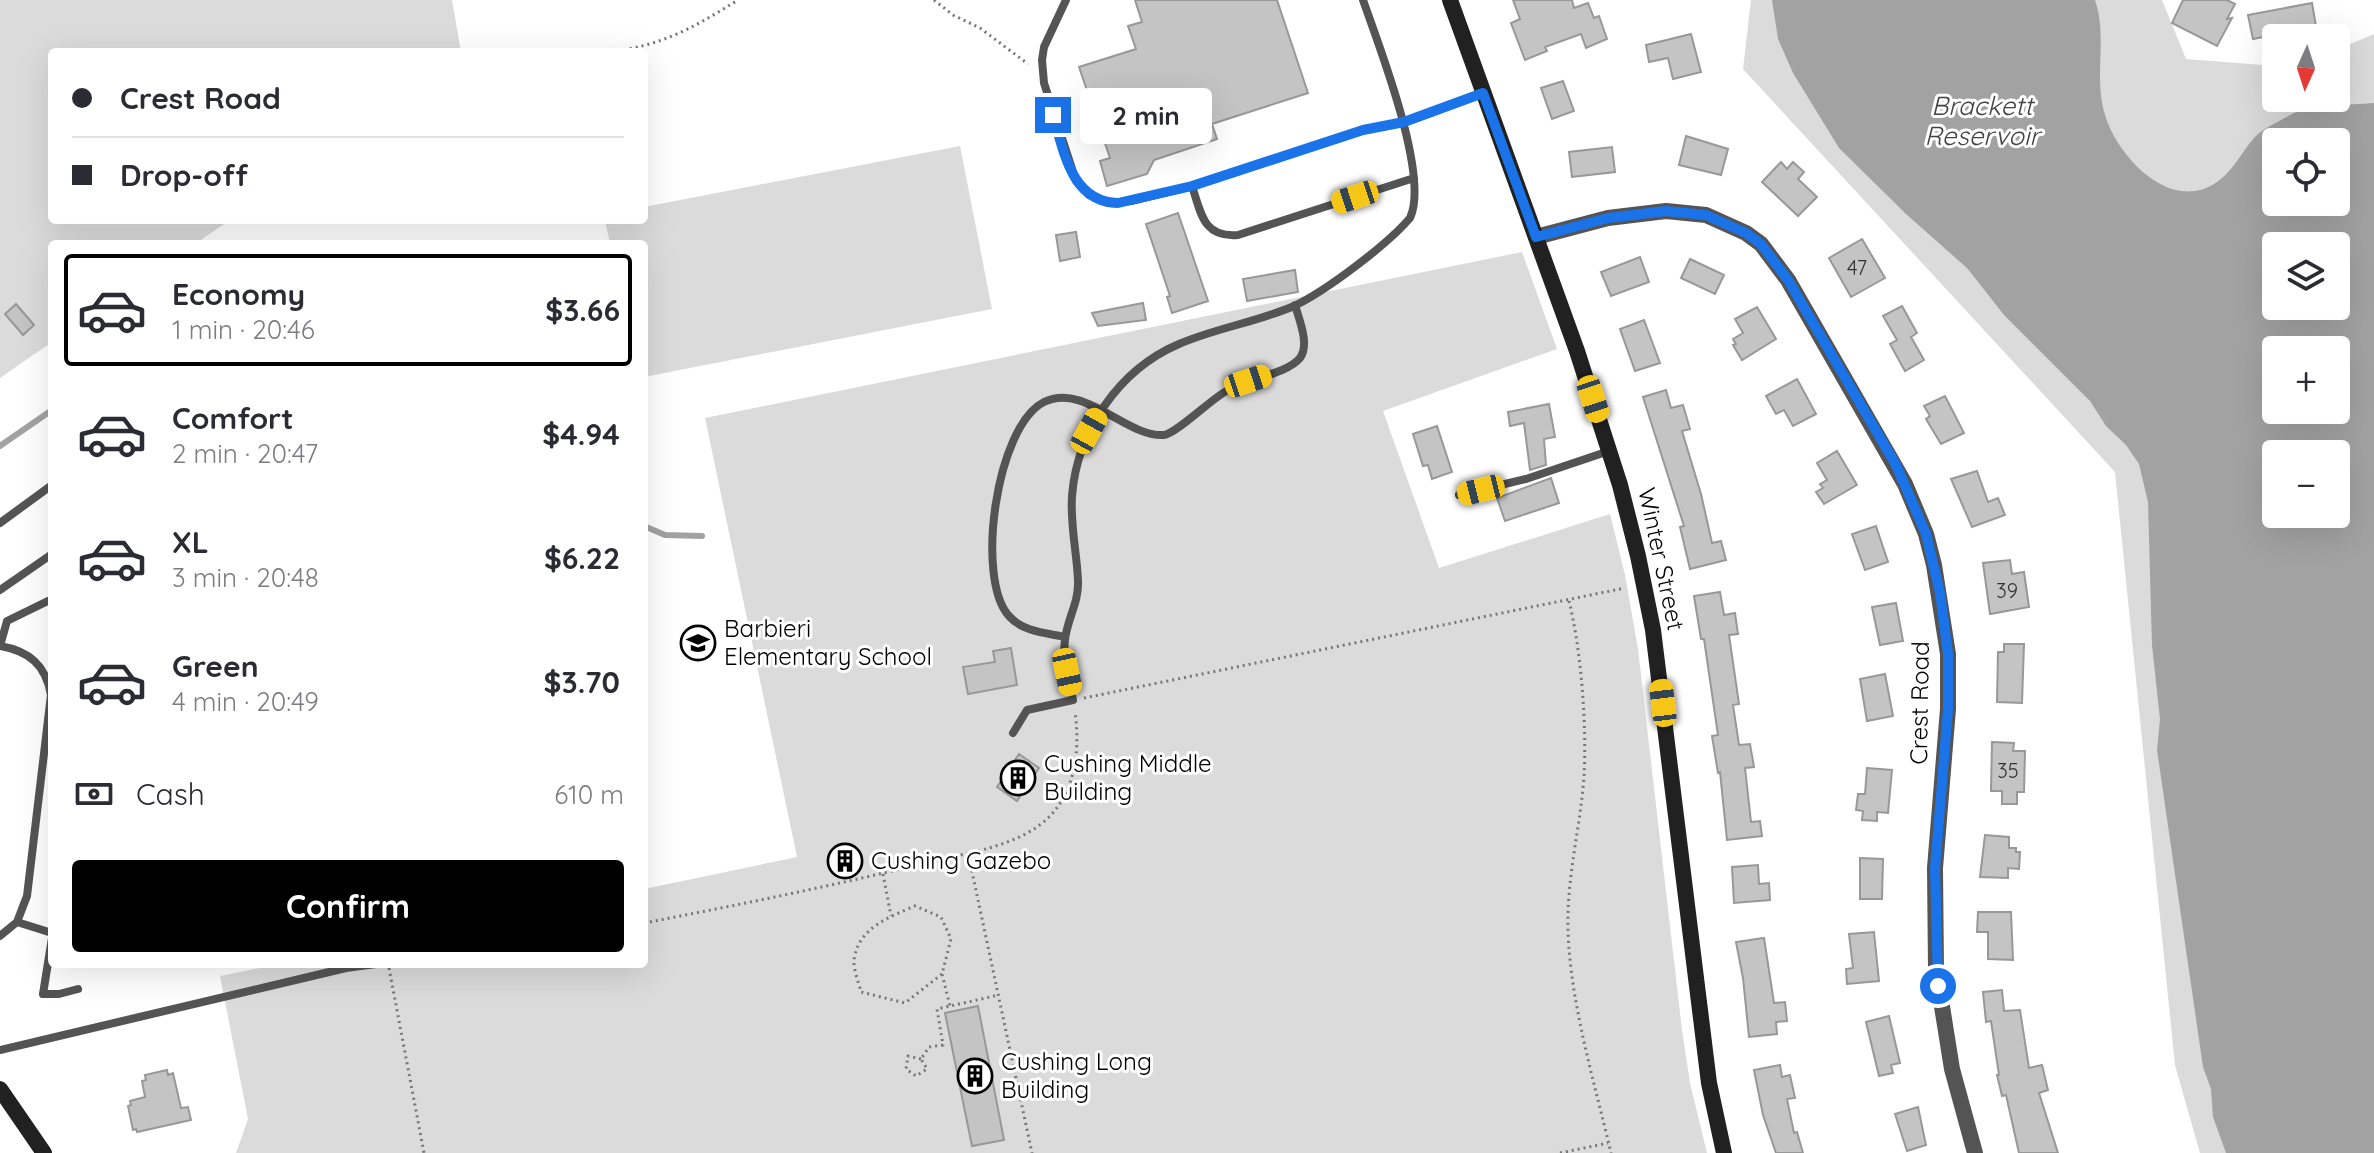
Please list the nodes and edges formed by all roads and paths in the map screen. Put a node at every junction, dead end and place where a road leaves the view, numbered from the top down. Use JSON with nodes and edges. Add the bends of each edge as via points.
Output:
{"nodes":[{"id":1,"x":738,"y":0,"type":"edge"},
{"id":2,"x":934,"y":0,"type":"edge"},
{"id":3,"x":1066,"y":0,"type":"edge"},
{"id":4,"x":1363,"y":0,"type":"edge"},
{"id":5,"x":1450,"y":0,"type":"edge"},
{"id":6,"x":632,"y":48,"type":"edge"},
{"id":7,"x":1042,"y":72,"type":"junction"},
{"id":8,"x":1483,"y":93,"type":"junction"},
{"id":9,"x":1404,"y":122,"type":"junction"},
{"id":10,"x":1414,"y":178,"type":"junction"},
{"id":11,"x":1192,"y":186,"type":"junction"},
{"id":12,"x":1536,"y":237,"type":"junction"},
{"id":13,"x":1295,"y":305,"type":"junction"},
{"id":14,"x":1101,"y":410,"type":"junction"},
{"id":15,"x":1610,"y":451,"type":"junction"},
{"id":16,"x":48,"y":488,"type":"edge"},
{"id":17,"x":1459,"y":495,"type":"dead end"},
{"id":18,"x":0,"y":523,"type":"edge"},
{"id":19,"x":48,"y":557,"type":"edge"},
{"id":20,"x":1645,"y":584,"type":"junction"},
{"id":21,"x":0,"y":590,"type":"edge"},
{"id":22,"x":48,"y":601,"type":"edge"},
{"id":23,"x":1569,"y":601,"type":"junction"},
{"id":24,"x":0,"y":611,"type":"edge"},
{"id":25,"x":7,"y":621,"type":"junction"},
{"id":26,"x":1065,"y":637,"type":"junction"},
{"id":27,"x":0,"y":646,"type":"edge"},
{"id":28,"x":48,"y":681,"type":"edge"},
{"id":29,"x":1073,"y":700,"type":"junction"},
{"id":30,"x":48,"y":730,"type":"edge"},
{"id":31,"x":1013,"y":733,"type":"dead end"},
{"id":32,"x":968,"y":853,"type":"junction"},
{"id":33,"x":883,"y":874,"type":"junction"},
{"id":34,"x":891,"y":916,"type":"junction"},
{"id":35,"x":17,"y":922,"type":"junction"},
{"id":36,"x":648,"y":922,"type":"edge"},
{"id":37,"x":48,"y":934,"type":"edge"},
{"id":38,"x":0,"y":936,"type":"edge"},
{"id":39,"x":48,"y":962,"type":"edge"},
{"id":40,"x":346,"y":968,"type":"edge"},
{"id":41,"x":389,"y":968,"type":"edge"},
{"id":42,"x":942,"y":974,"type":"junction"},
{"id":43,"x":78,"y":989,"type":"dead end"},
{"id":44,"x":999,"y":995,"type":"junction"},
{"id":45,"x":950,"y":1006,"type":"junction"},
{"id":46,"x":0,"y":1050,"type":"edge"},
{"id":47,"x":921,"y":1059,"type":"junction"},
{"id":48,"x":0,"y":1089,"type":"edge"},
{"id":49,"x":1608,"y":1143,"type":"junction"},
{"id":50,"x":44,"y":1153,"type":"edge"},
{"id":51,"x":424,"y":1153,"type":"edge"},
{"id":52,"x":1032,"y":1153,"type":"edge"},
{"id":53,"x":1560,"y":1153,"type":"edge"},
{"id":54,"x":1611,"y":1153,"type":"edge"},
{"id":55,"x":1724,"y":1153,"type":"edge"},
{"id":56,"x":1975,"y":1153,"type":"edge"}],
"edges":[{"from":1,"to":6,"type":"path","via":[[677,36]]},
{"from":2,"to":7,"type":"path"},
{"from":3,"to":7,"type":"lane","via":[[1044,47]]},
{"from":4,"to":9,"type":"lane"},
{"from":5,"to":8,"type":"main road","name":"Winter Street"},
{"from":7,"to":11,"type":"lane","via":[[1071,170],[1089,195],[1118,203]]},
{"from":8,"to":9,"type":"lane"},
{"from":8,"to":12,"type":"main road","name":"Winter Street"},
{"from":9,"to":10,"type":"lane"},
{"from":9,"to":11,"type":"lane","via":[[1363,130]]},
{"from":10,"to":11,"type":"lane","via":[[1226,236],[1209,227]]},
{"from":10,"to":13,"type":"lane","via":[[1415,208],[1404,226]]},
{"from":12,"to":15,"type":"main road","name":"Winter Street"},
{"from":12,"to":56,"type":"street","name":"Crest Road","via":[[1608,218],[1666,211],[1706,215],[1746,233],[1788,280],[1905,484],[1926,534],[1947,639],[1948,709],[1935,868],[1936,969],[1949,1058]]},
{"from":13,"to":14,"type":"lane","via":[[1160,353],[1128,378]]},
{"from":13,"to":14,"type":"lane","via":[[1303,340],[1299,359],[1228,389],[1173,432],[1154,434]]},
{"from":14,"to":26,"type":"lane","via":[[1075,474],[1072,520],[1079,594]]},
{"from":14,"to":26,"type":"lane","via":[[1064,398],[1035,409],[1016,437],[996,497],[993,539],[1003,607],[1020,625]]},
{"from":15,"to":17,"type":"lane"},
{"from":15,"to":20,"type":"main road","name":"Winter Street"},
{"from":16,"to":18,"type":"lane"},
{"from":19,"to":21,"type":"lane"},
{"from":20,"to":23,"type":"path"},
{"from":20,"to":55,"type":"main road","name":"Winter Street","via":[[1703,1046]]},
{"from":22,"to":25,"type":"lane"},
{"from":23,"to":29,"type":"path"},
{"from":23,"to":49,"type":"path","via":[[1584,753],[1570,872],[1569,950]]},
{"from":24,"to":25,"type":"lane"},
{"from":25,"to":27,"type":"lane"},
{"from":26,"to":29,"type":"lane"},
{"from":27,"to":28,"type":"lane","via":[[32,657]]},
{"from":29,"to":31,"type":"lane","via":[[1027,710]]},
{"from":29,"to":32,"type":"path","via":[[1076,757],[1059,804],[1035,828]]},
{"from":30,"to":35,"type":"lane","via":[[28,892]]},
{"from":32,"to":33,"type":"path"},
{"from":32,"to":44,"type":"path"},
{"from":33,"to":34,"type":"path"},
{"from":33,"to":36,"type":"path"},
{"from":34,"to":42,"type":"path","via":[[915,906],[941,917],[951,939]]},
{"from":34,"to":42,"type":"path","via":[[865,932],[854,960],[861,992],[905,1003]]},
{"from":35,"to":37,"type":"lane"},
{"from":35,"to":38,"type":"lane"},
{"from":39,"to":43,"type":"lane","via":[[43,994]]},
{"from":40,"to":46,"type":"lane"},
{"from":41,"to":51,"type":"path"},
{"from":42,"to":45,"type":"path"},
{"from":44,"to":45,"type":"path"},
{"from":44,"to":52,"type":"path"},
{"from":45,"to":47,"type":"path","via":[[937,1009],[943,1045],[929,1047]]},
{"from":47,"to":47,"type":"path","via":[[927,1069],[916,1076],[906,1069],[908,1056]]},
{"from":48,"to":50,"type":"main road"},
{"from":49,"to":53,"type":"path"},
{"from":49,"to":54,"type":"path"}]}
